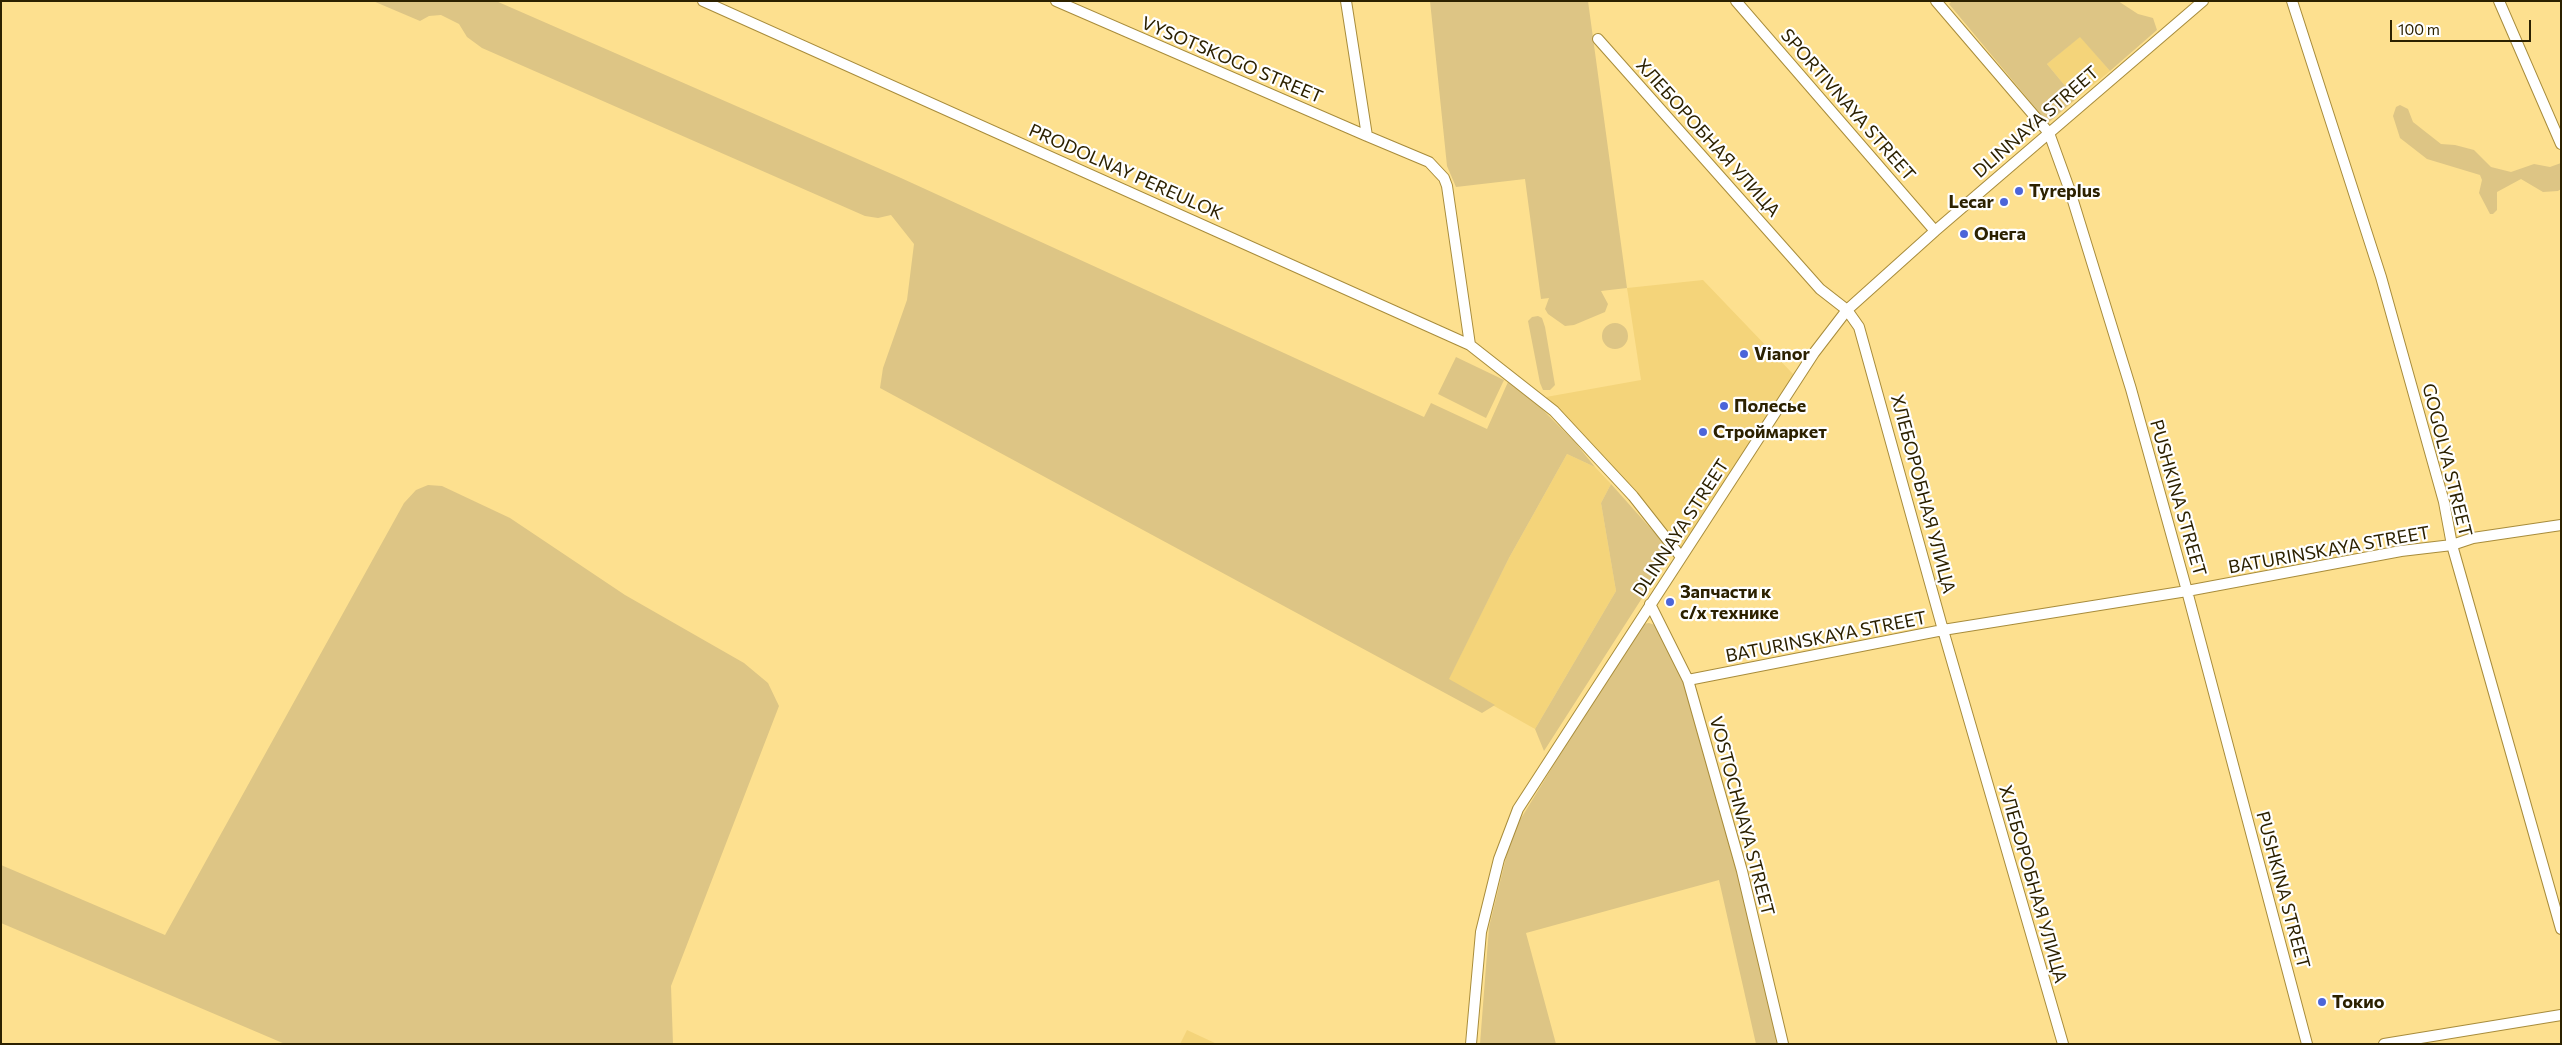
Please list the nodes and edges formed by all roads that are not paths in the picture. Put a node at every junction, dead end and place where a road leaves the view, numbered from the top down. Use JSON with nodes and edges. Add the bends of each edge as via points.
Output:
{"nodes":[{"id":1,"x":704,"y":1,"type":"edge"},
{"id":2,"x":1056,"y":1,"type":"edge"},
{"id":3,"x":1346,"y":1,"type":"edge"},
{"id":4,"x":1736,"y":1,"type":"edge"},
{"id":5,"x":1936,"y":1,"type":"edge"},
{"id":6,"x":2203,"y":1,"type":"edge"},
{"id":7,"x":2292,"y":1,"type":"edge"},
{"id":8,"x":2499,"y":1,"type":"edge"},
{"id":9,"x":1598,"y":39,"type":"dead end"},
{"id":10,"x":2049,"y":133,"type":"junction"},
{"id":11,"x":1367,"y":136,"type":"junction"},
{"id":12,"x":2561,"y":144,"type":"edge"},
{"id":13,"x":1934,"y":231,"type":"junction"},
{"id":14,"x":1847,"y":310,"type":"junction"},
{"id":15,"x":1470,"y":344,"type":"junction"},
{"id":16,"x":2561,"y":524,"type":"edge"},
{"id":17,"x":2452,"y":545,"type":"junction"},
{"id":18,"x":1681,"y":557,"type":"junction"},
{"id":19,"x":2187,"y":591,"type":"junction"},
{"id":20,"x":1650,"y":604,"type":"junction"},
{"id":21,"x":1943,"y":630,"type":"junction"},
{"id":22,"x":1688,"y":680,"type":"junction"},
{"id":23,"x":2561,"y":929,"type":"edge"},
{"id":24,"x":2561,"y":1015,"type":"edge"},
{"id":25,"x":1471,"y":1044,"type":"edge"},
{"id":26,"x":1782,"y":1044,"type":"edge"},
{"id":27,"x":2063,"y":1044,"type":"edge"},
{"id":28,"x":2307,"y":1044,"type":"edge"},
{"id":29,"x":2384,"y":1044,"type":"edge"}],
"edges":[{"from":1,"to":15,"type":"street","name":"PRODOLNAY PEREULOK"},
{"from":2,"to":11,"type":"street","name":"VYSOTSKOGO STREET"},
{"from":3,"to":11,"type":"street"},
{"from":4,"to":13,"type":"street","name":"SPORTIVNAYA STREET"},
{"from":5,"to":10,"type":"street","name":"PUSHKINA STREET"},
{"from":6,"to":10,"type":"street","name":"DLINNAYA STREET"},
{"from":7,"to":17,"type":"street","name":"GOGOLYA STREET","via":[[2381,277],[2444,502]]},
{"from":8,"to":12,"type":"street"},
{"from":9,"to":14,"type":"street","name":"ХЛЕБОРОБНАЯ УЛИЦА","via":[[1820,288]]},
{"from":10,"to":13,"type":"street","name":"DLINNAYA STREET"},
{"from":10,"to":19,"type":"street","name":"PUSHKINA STREET","via":[[2131,389]]},
{"from":11,"to":15,"type":"street","name":"VYSOTSKOGO STREET","via":[[1429,162],[1444,178]]},
{"from":13,"to":14,"type":"street","name":"DLINNAYA STREET"},
{"from":14,"to":18,"type":"street","name":"DLINNAYA STREET","via":[[1814,353]]},
{"from":14,"to":21,"type":"street","name":"ХЛЕБОРОБНАЯ УЛИЦА","via":[[1864,339]]},
{"from":15,"to":18,"type":"street","name":"PRODOLNAY PEREULOK","via":[[1554,411],[1628,490]]},
{"from":16,"to":17,"type":"street","name":"BATURINSKAYA STREET","via":[[2472,538]]},
{"from":17,"to":19,"type":"street","name":"BATURINSKAYA STREET","via":[[2401,551]]},
{"from":17,"to":23,"type":"street","name":"GOGOLYA STREET"},
{"from":18,"to":20,"type":"street","name":"DLINNAYA STREET"},
{"from":19,"to":21,"type":"street","name":"BATURINSKAYA STREET"},
{"from":19,"to":28,"type":"street","name":"PUSHKINA STREET"},
{"from":20,"to":22,"type":"street","name":"VOSTOCHNAYA STREET"},
{"from":20,"to":25,"type":"street","name":"DLINNAYA STREET","via":[[1518,808],[1509,828],[1480,932]]},
{"from":21,"to":22,"type":"street","name":"BATURINSKAYA STREET"},
{"from":21,"to":27,"type":"street","name":"ХЛЕБОРОБНАЯ УЛИЦА"},
{"from":22,"to":26,"type":"street","name":"VOSTOCHNAYA STREET","via":[[1742,871]]},
{"from":24,"to":29,"type":"street"}]}
